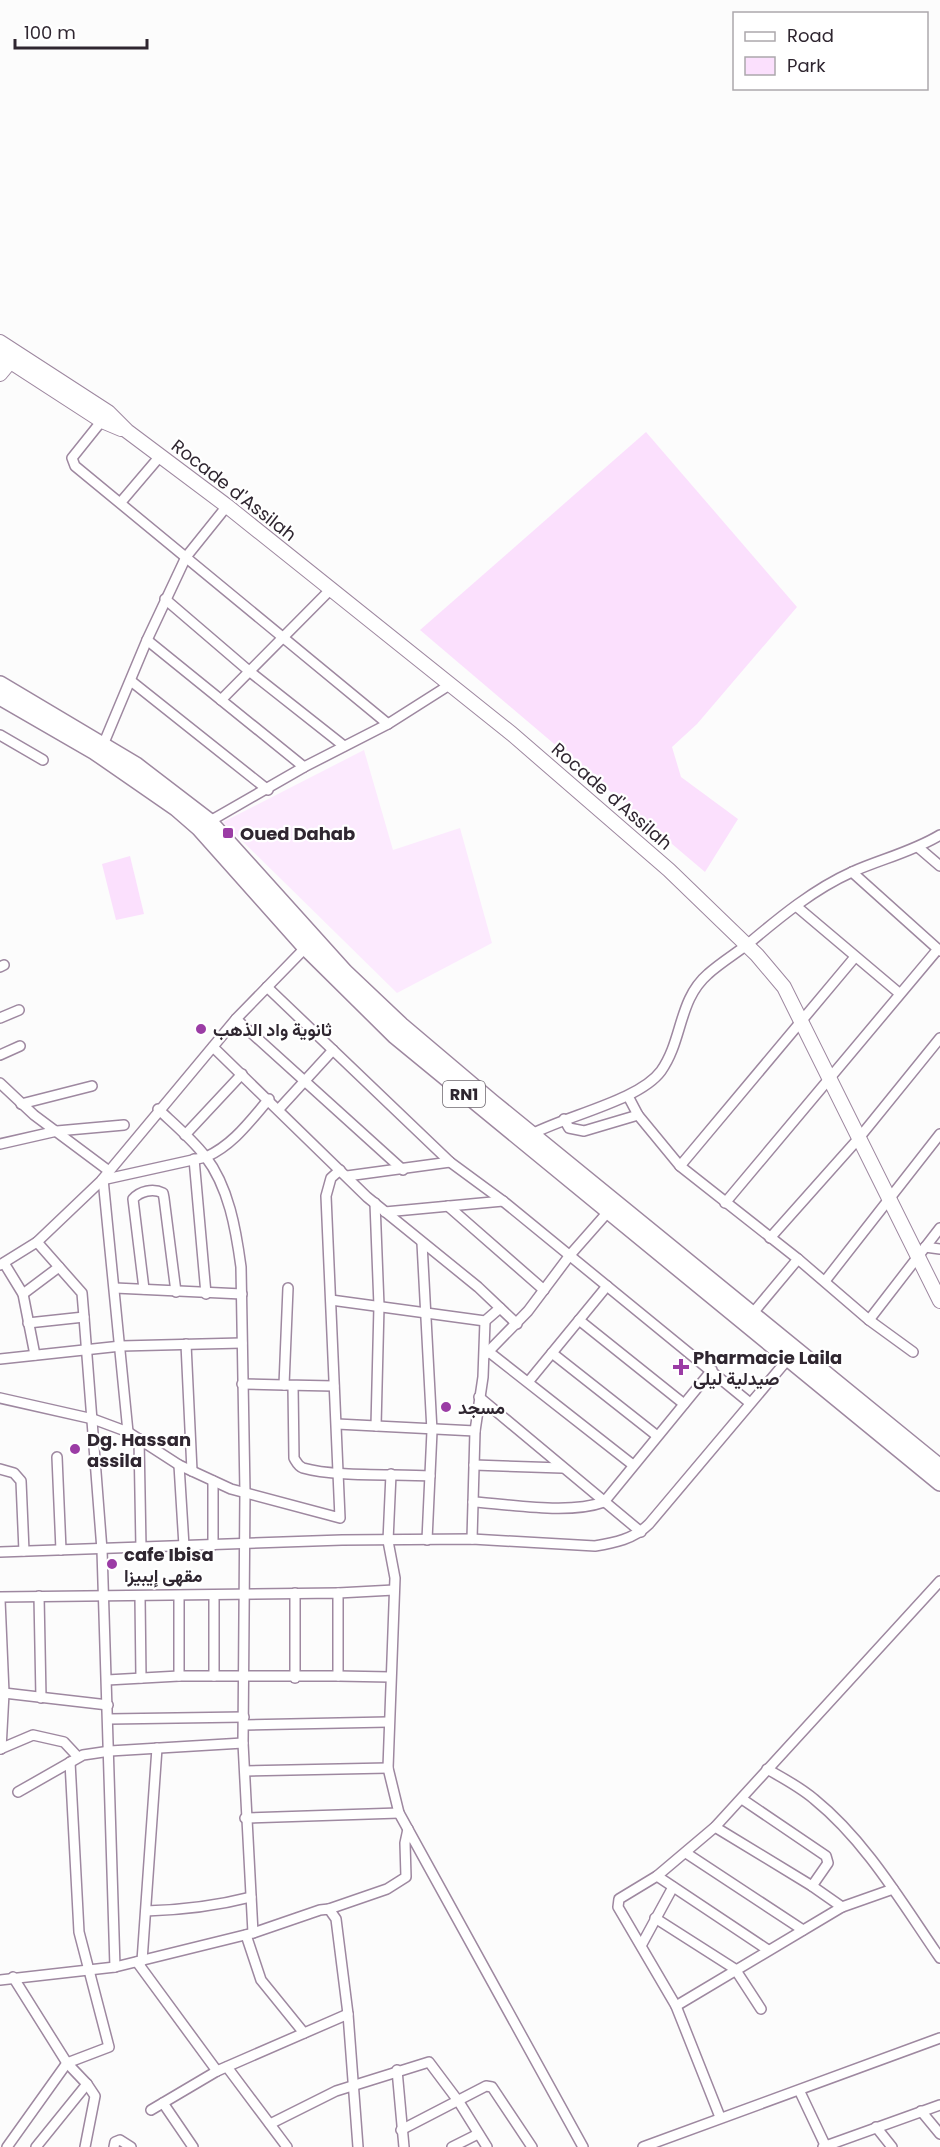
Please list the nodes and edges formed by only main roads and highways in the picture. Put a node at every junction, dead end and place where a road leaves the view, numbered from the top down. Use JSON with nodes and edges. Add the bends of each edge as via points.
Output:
{"nodes":[{"id":1,"x":0,"y":684,"type":"edge"},
{"id":2,"x":0,"y":697,"type":"edge"},
{"id":3,"x":204,"y":824,"type":"junction"},
{"id":4,"x":525,"y":1137,"type":"junction"},
{"id":5,"x":940,"y":1467,"type":"edge"},
{"id":6,"x":940,"y":1483,"type":"edge"}],
"edges":[{"from":1,"to":3,"type":"main road","number":"RN1","via":[[136,765]]},
{"from":2,"to":3,"type":"main road","number":"RN1"},
{"from":3,"to":4,"type":"main road","number":"RN1","via":[[310,943]]},
{"from":4,"to":5,"type":"main road","number":"RN1"},
{"from":4,"to":6,"type":"main road","number":"RN1","via":[[608,1213]]}]}
